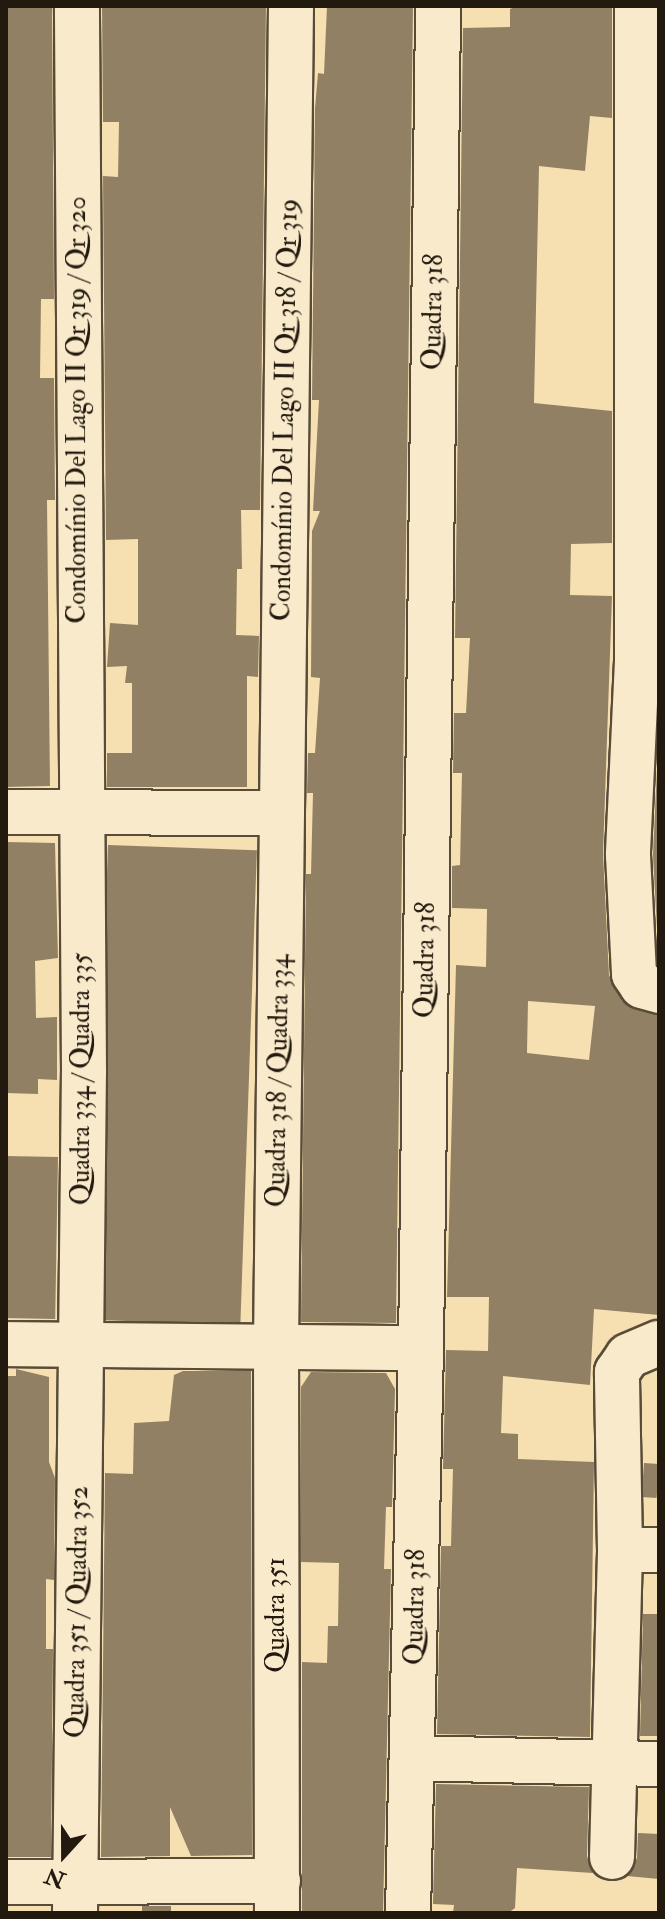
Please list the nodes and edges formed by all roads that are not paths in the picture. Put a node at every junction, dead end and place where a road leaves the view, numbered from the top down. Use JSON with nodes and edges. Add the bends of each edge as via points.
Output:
{"nodes":[{"id":1,"x":77,"y":6,"type":"edge"},
{"id":2,"x":291,"y":6,"type":"edge"},
{"id":3,"x":438,"y":6,"type":"edge"},
{"id":4,"x":637,"y":6,"type":"edge"},
{"id":5,"x":648,"y":661,"type":"edge"},
{"id":6,"x":6,"y":812,"type":"edge"},
{"id":7,"x":282,"y":813,"type":"junction"},
{"id":8,"x":79,"y":814,"type":"junction"},
{"id":9,"x":659,"y":991,"type":"edge"},
{"id":10,"x":659,"y":1343,"type":"edge"},
{"id":11,"x":6,"y":1344,"type":"edge"},
{"id":12,"x":81,"y":1344,"type":"junction"},
{"id":13,"x":276,"y":1348,"type":"junction"},
{"id":14,"x":421,"y":1348,"type":"junction"},
{"id":15,"x":639,"y":1550,"type":"edge"},
{"id":16,"x":412,"y":1758,"type":"junction"},
{"id":17,"x":616,"y":1763,"type":"junction"},
{"id":18,"x":659,"y":1764,"type":"edge"},
{"id":19,"x":612,"y":1857,"type":"dead end"},
{"id":20,"x":6,"y":1882,"type":"edge"},
{"id":21,"x":76,"y":1897,"type":"edge"},
{"id":22,"x":277,"y":1897,"type":"edge"},
{"id":23,"x":408,"y":1913,"type":"edge"}],
"edges":[{"from":1,"to":8,"type":"street","name":"Condomínio Del Lago II Qr 319 / Qr 320"},
{"from":2,"to":7,"type":"street","name":"Condomínio Del Lago II Qr 318 / Qr 319"},
{"from":3,"to":14,"type":"street","name":"Quadra 318"},
{"from":4,"to":5,"type":"street"},
{"from":5,"to":9,"type":"street","via":[[628,855],[634,974],[642,986]]},
{"from":6,"to":8,"type":"street"},
{"from":7,"to":8,"type":"street"},
{"from":7,"to":13,"type":"street","name":"Quadra 318 / Quadra 334"},
{"from":8,"to":12,"type":"street","name":"Quadra 334 / Quadra 335"},
{"from":10,"to":15,"type":"street","via":[[628,1356],[617,1372]]},
{"from":11,"to":12,"type":"street"},
{"from":12,"to":13,"type":"street"},
{"from":12,"to":21,"type":"street","name":"Quadra 351 / Quadra 352"},
{"from":13,"to":14,"type":"street"},
{"from":13,"to":22,"type":"street","name":"Quadra 351"},
{"from":14,"to":16,"type":"street","name":"Quadra 318"},
{"from":15,"to":17,"type":"street"},
{"from":16,"to":17,"type":"street"},
{"from":16,"to":23,"type":"street","name":"Quadra 318"},
{"from":17,"to":18,"type":"street"},
{"from":17,"to":19,"type":"street"},
{"from":20,"to":21,"type":"street"},
{"from":21,"to":22,"type":"street"}]}
